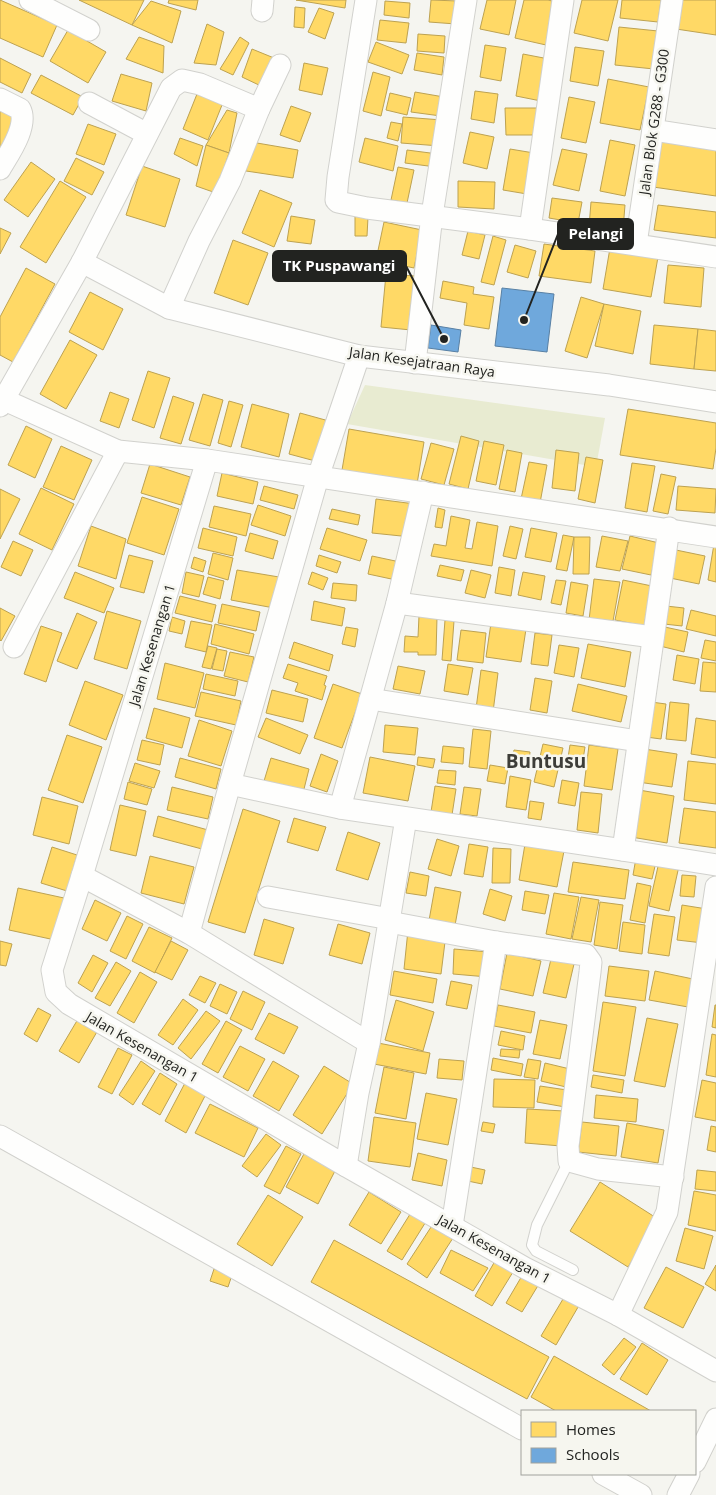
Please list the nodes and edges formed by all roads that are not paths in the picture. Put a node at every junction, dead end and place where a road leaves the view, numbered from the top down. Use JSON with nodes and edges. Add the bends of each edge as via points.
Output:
{"nodes":[{"id":1,"x":30,"y":0,"type":"edge"},
{"id":2,"x":366,"y":0,"type":"edge"},
{"id":3,"x":466,"y":0,"type":"edge"},
{"id":4,"x":563,"y":0,"type":"edge"},
{"id":5,"x":672,"y":0,"type":"edge"},
{"id":6,"x":89,"y":30,"type":"dead end"},
{"id":7,"x":280,"y":65,"type":"dead end"},
{"id":8,"x":0,"y":99,"type":"edge"},
{"id":9,"x":89,"y":103,"type":"dead end"},
{"id":10,"x":259,"y":109,"type":"junction"},
{"id":11,"x":653,"y":130,"type":"junction"},
{"id":12,"x":147,"y":134,"type":"junction"},
{"id":13,"x":716,"y":140,"type":"edge"},
{"id":14,"x":0,"y":170,"type":"edge"},
{"id":15,"x":432,"y":215,"type":"junction"},
{"id":16,"x":530,"y":229,"type":"junction"},
{"id":17,"x":636,"y":244,"type":"junction"},
{"id":18,"x":716,"y":256,"type":"edge"},
{"id":19,"x":82,"y":262,"type":"junction"},
{"id":20,"x":169,"y":308,"type":"junction"},
{"id":21,"x":359,"y":356,"type":"junction"},
{"id":22,"x":415,"y":363,"type":"junction"},
{"id":23,"x":1,"y":401,"type":"edge"},
{"id":24,"x":716,"y":402,"type":"edge"},
{"id":25,"x":118,"y":450,"type":"junction"},
{"id":26,"x":207,"y":460,"type":"junction"},
{"id":27,"x":318,"y":477,"type":"junction"},
{"id":28,"x":423,"y":492,"type":"junction"},
{"id":29,"x":669,"y":528,"type":"junction"},
{"id":30,"x":716,"y":537,"type":"edge"},
{"id":31,"x":397,"y":602,"type":"junction"},
{"id":32,"x":653,"y":637,"type":"junction"},
{"id":33,"x":14,"y":647,"type":"dead end"},
{"id":34,"x":370,"y":698,"type":"junction"},
{"id":35,"x":638,"y":741,"type":"junction"},
{"id":36,"x":230,"y":784,"type":"junction"},
{"id":37,"x":340,"y":808,"type":"junction"},
{"id":38,"x":406,"y":818,"type":"junction"},
{"id":39,"x":623,"y":850,"type":"junction"},
{"id":40,"x":716,"y":865,"type":"edge"},
{"id":41,"x":82,"y":876,"type":"junction"},
{"id":42,"x":716,"y":887,"type":"edge"},
{"id":43,"x":268,"y":897,"type":"dead end"},
{"id":44,"x":389,"y":921,"type":"junction"},
{"id":45,"x":189,"y":933,"type":"junction"},
{"id":46,"x":496,"y":942,"type":"junction"},
{"id":47,"x":368,"y":1043,"type":"junction"},
{"id":48,"x":0,"y":1136,"type":"edge"},
{"id":49,"x":569,"y":1160,"type":"junction"},
{"id":50,"x":346,"y":1166,"type":"junction"},
{"id":51,"x":673,"y":1177,"type":"junction"},
{"id":52,"x":452,"y":1226,"type":"junction"},
{"id":53,"x":531,"y":1259,"type":"junction"},
{"id":54,"x":573,"y":1270,"type":"dead end"},
{"id":55,"x":618,"y":1315,"type":"junction"},
{"id":56,"x":716,"y":1372,"type":"edge"},
{"id":57,"x":716,"y":1419,"type":"edge"},
{"id":58,"x":521,"y":1428,"type":"edge"},
{"id":59,"x":696,"y":1460,"type":"edge"},
{"id":60,"x":605,"y":1475,"type":"edge"},
{"id":61,"x":688,"y":1475,"type":"edge"},
{"id":62,"x":640,"y":1495,"type":"edge"},
{"id":63,"x":678,"y":1495,"type":"edge"}],
"edges":[{"from":1,"to":6,"type":"street"},
{"from":2,"to":15,"type":"street","via":[[336,200],[352,206]]},
{"from":3,"to":15,"type":"street"},
{"from":4,"to":16,"type":"street"},
{"from":5,"to":11,"type":"street","name":"Jalan Blok G288 - G300"},
{"from":7,"to":10,"type":"street"},
{"from":8,"to":14,"type":"street","via":[[20,109],[23,118]]},
{"from":9,"to":12,"type":"street"},
{"from":10,"to":12,"type":"street","via":[[200,84],[182,80],[171,88]]},
{"from":10,"to":20,"type":"street","via":[[230,181]]},
{"from":11,"to":13,"type":"street"},
{"from":11,"to":17,"type":"street","name":"Jalan Blok G288 - G300"},
{"from":12,"to":19,"type":"street"},
{"from":15,"to":16,"type":"street"},
{"from":15,"to":22,"type":"street"},
{"from":16,"to":17,"type":"street"},
{"from":17,"to":18,"type":"street"},
{"from":19,"to":20,"type":"street","name":"Jalan Kesejatraan Raya"},
{"from":19,"to":23,"type":"street"},
{"from":20,"to":21,"type":"street","name":"Jalan Kesejatraan Raya"},
{"from":21,"to":22,"type":"street","name":"Jalan Kesejatraan Raya"},
{"from":21,"to":27,"type":"street"},
{"from":22,"to":24,"type":"street","name":"Jalan Kesejatraan Raya","via":[[609,385]]},
{"from":23,"to":25,"type":"street"},
{"from":25,"to":26,"type":"street"},
{"from":25,"to":33,"type":"street"},
{"from":26,"to":27,"type":"street"},
{"from":26,"to":41,"type":"street","name":"Jalan Kesenangan 1"},
{"from":27,"to":28,"type":"street"},
{"from":27,"to":36,"type":"street"},
{"from":28,"to":29,"type":"street"},
{"from":28,"to":31,"type":"street"},
{"from":29,"to":30,"type":"street"},
{"from":29,"to":32,"type":"street"},
{"from":31,"to":32,"type":"street"},
{"from":31,"to":34,"type":"street"},
{"from":32,"to":35,"type":"street"},
{"from":34,"to":35,"type":"street"},
{"from":34,"to":37,"type":"street"},
{"from":35,"to":39,"type":"street"},
{"from":36,"to":37,"type":"street"},
{"from":36,"to":45,"type":"street"},
{"from":37,"to":38,"type":"street"},
{"from":38,"to":39,"type":"street"},
{"from":38,"to":44,"type":"street"},
{"from":39,"to":40,"type":"street"},
{"from":41,"to":45,"type":"street"},
{"from":41,"to":50,"type":"street","name":"Jalan Kesenangan 1","via":[[52,970],[56,992],[68,1004]]},
{"from":42,"to":51,"type":"street"},
{"from":43,"to":44,"type":"street"},
{"from":44,"to":46,"type":"street"},
{"from":44,"to":47,"type":"street"},
{"from":45,"to":47,"type":"street"},
{"from":46,"to":49,"type":"street","via":[[586,955],[591,962],[568,1146]]},
{"from":46,"to":52,"type":"street"},
{"from":47,"to":50,"type":"street"},
{"from":48,"to":58,"type":"street"},
{"from":49,"to":51,"type":"street","via":[[598,1169]]},
{"from":49,"to":53,"type":"lane","via":[[537,1224]]},
{"from":50,"to":52,"type":"street","name":"Jalan Kesenangan 1"},
{"from":51,"to":55,"type":"street","via":[[667,1212]]},
{"from":52,"to":53,"type":"street","name":"Jalan Kesenangan 1"},
{"from":53,"to":54,"type":"lane"},
{"from":53,"to":55,"type":"street","name":"Jalan Kesenangan 1"},
{"from":55,"to":56,"type":"street","name":"Jalan Kesenangan 1"},
{"from":57,"to":59,"type":"street"},
{"from":60,"to":62,"type":"street"},
{"from":61,"to":63,"type":"street"}]}
